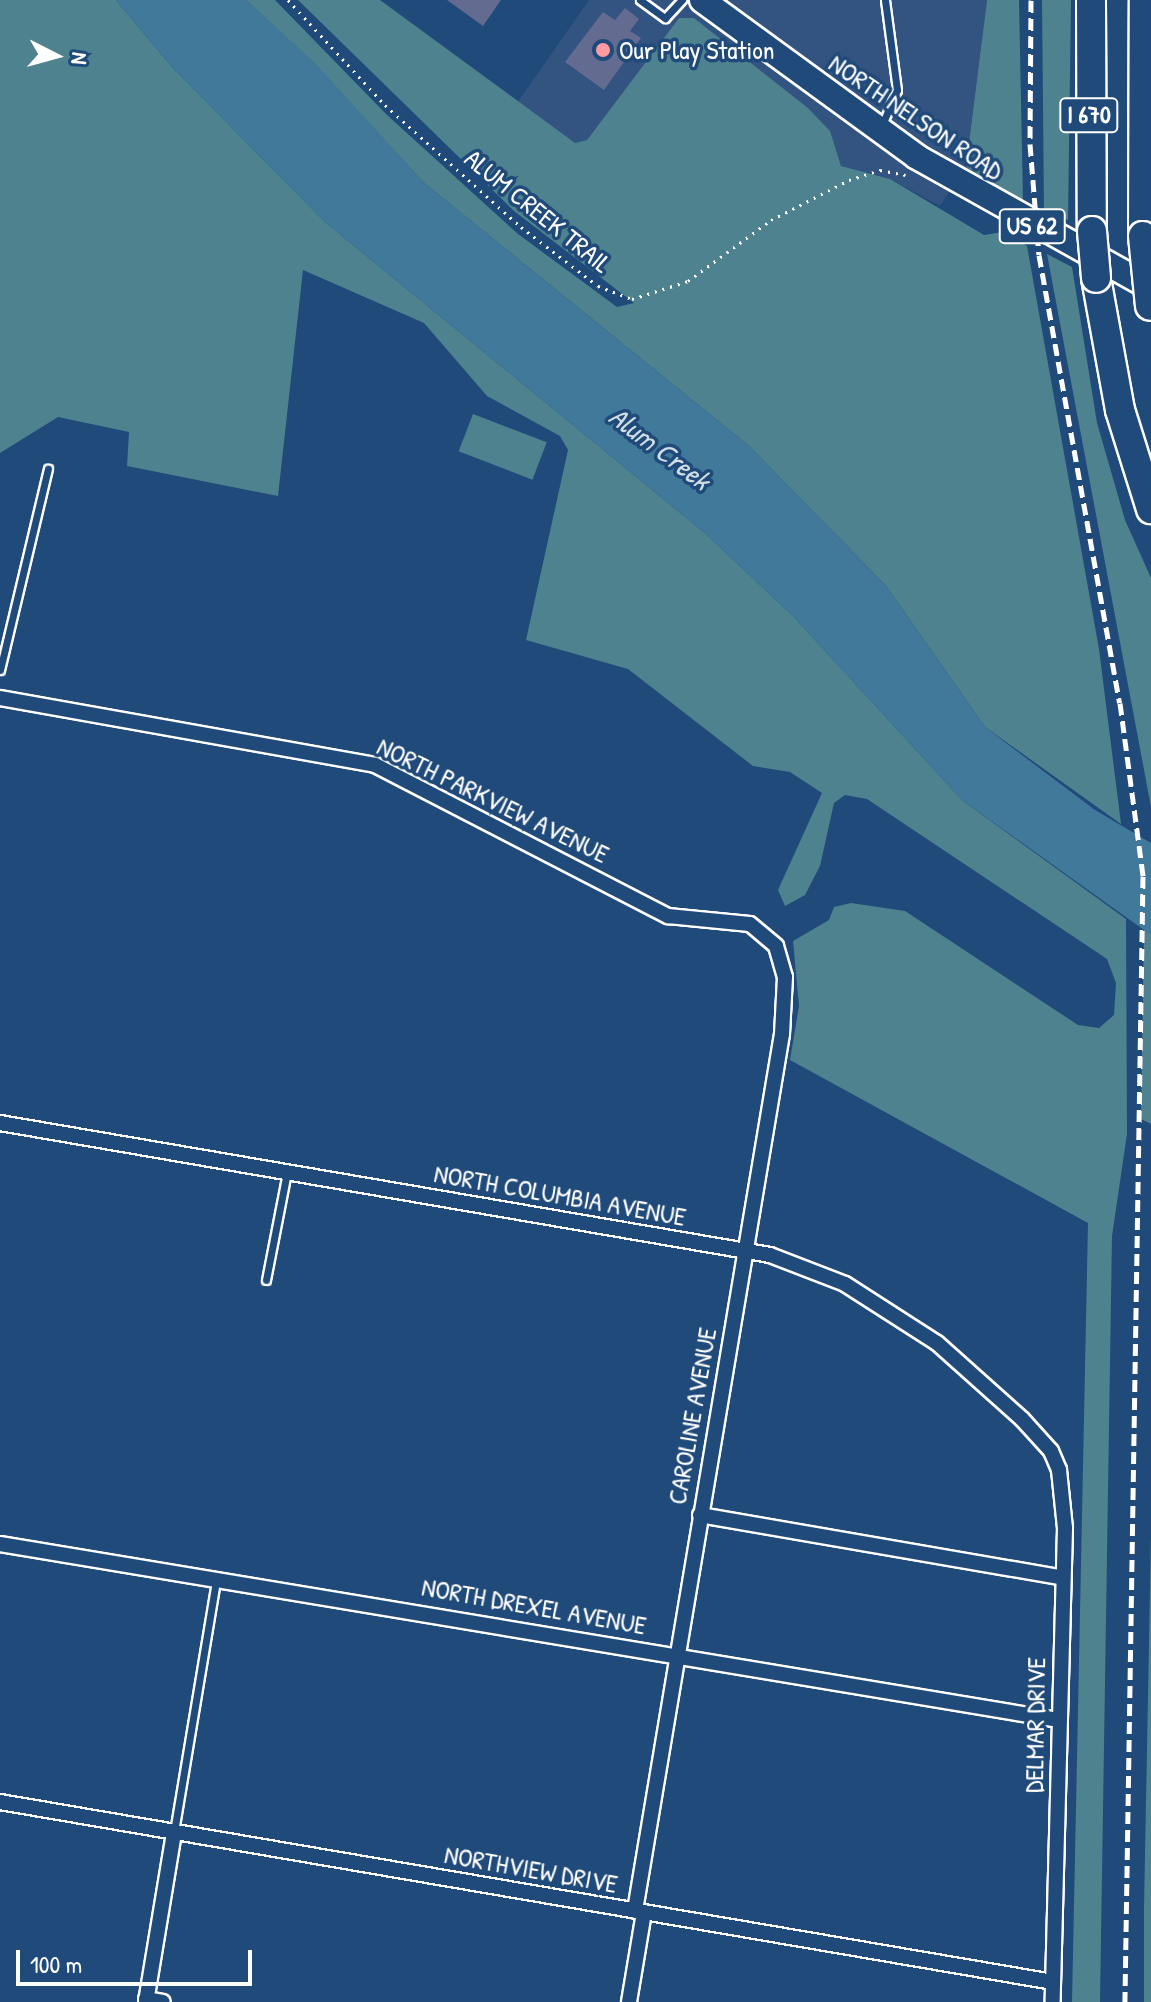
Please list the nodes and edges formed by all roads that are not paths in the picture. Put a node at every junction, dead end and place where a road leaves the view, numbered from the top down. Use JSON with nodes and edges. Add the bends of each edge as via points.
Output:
{"nodes":[{"id":1,"x":640,"y":0,"type":"edge"},
{"id":2,"x":682,"y":0,"type":"edge"},
{"id":3,"x":702,"y":0,"type":"edge"},
{"id":4,"x":885,"y":0,"type":"edge"},
{"id":5,"x":1091,"y":0,"type":"edge"},
{"id":6,"x":1144,"y":0,"type":"edge"},
{"id":7,"x":880,"y":130,"type":"junction"},
{"id":8,"x":1151,"y":288,"type":"edge"},
{"id":9,"x":1151,"y":309,"type":"edge"},
{"id":10,"x":48,"y":469,"type":"dead end"},
{"id":11,"x":1151,"y":509,"type":"edge"},
{"id":12,"x":0,"y":670,"type":"edge"},
{"id":13,"x":0,"y":698,"type":"edge"},
{"id":14,"x":766,"y":934,"type":"joint"},
{"id":15,"x":0,"y":1123,"type":"edge"},
{"id":16,"x":287,"y":1172,"type":"junction"},
{"id":17,"x":744,"y":1250,"type":"junction"},
{"id":18,"x":266,"y":1280,"type":"dead end"},
{"id":19,"x":1051,"y":1451,"type":"joint"},
{"id":20,"x":700,"y":1515,"type":"junction"},
{"id":21,"x":0,"y":1544,"type":"edge"},
{"id":22,"x":216,"y":1578,"type":"junction"},
{"id":23,"x":1063,"y":1578,"type":"junction"},
{"id":24,"x":678,"y":1655,"type":"junction"},
{"id":25,"x":1059,"y":1720,"type":"junction"},
{"id":26,"x":0,"y":1802,"type":"edge"},
{"id":27,"x":174,"y":1832,"type":"junction"},
{"id":28,"x":639,"y":1911,"type":"junction"},
{"id":29,"x":1053,"y":1982,"type":"junction"},
{"id":30,"x":146,"y":2000,"type":"edge"},
{"id":31,"x":163,"y":2002,"type":"edge"},
{"id":32,"x":629,"y":2002,"type":"edge"},
{"id":33,"x":1053,"y":2002,"type":"edge"}],
"edges":[{"from":1,"to":2,"type":"lane","via":[[665,18]]},
{"from":3,"to":7,"type":"main road","name":"NORTH NELSON ROAD","number":"US 62"},
{"from":4,"to":7,"type":"lane","via":[[897,90]]},
{"from":5,"to":11,"type":"highway","number":"I 670","bridge":true,"via":[[1096,278],[1120,410]]},
{"from":6,"to":9,"type":"highway","number":"I 670","bridge":true,"via":[[1143,236]]},
{"from":7,"to":8,"type":"main road","name":"NORTH NELSON ROAD","number":"US 62","via":[[957,182]]},
{"from":10,"to":12,"type":"lane"},
{"from":13,"to":14,"type":"street","name":"NORTH PARKVIEW AVENUE","via":[[375,765],[668,916],[741,922]]},
{"from":14,"to":17,"type":"street","name":"CAROLINE AVENUE","via":[[783,961],[783,1020]]},
{"from":15,"to":16,"type":"street","name":"NORTH COLUMBIA AVENUE"},
{"from":16,"to":17,"type":"street","name":"NORTH COLUMBIA AVENUE"},
{"from":16,"to":18,"type":"lane"},
{"from":17,"to":19,"type":"street","name":"NORTH COLUMBIA AVENUE","via":[[802,1266],[890,1309],[937,1343]]},
{"from":17,"to":20,"type":"street","name":"CAROLINE AVENUE"},
{"from":19,"to":23,"type":"street","name":"DELMAR DRIVE","via":[[1062,1490]]},
{"from":20,"to":23,"type":"street"},
{"from":20,"to":24,"type":"street","name":"CAROLINE AVENUE"},
{"from":21,"to":22,"type":"street","name":"NORTH DREXEL AVENUE"},
{"from":22,"to":24,"type":"street","name":"NORTH DREXEL AVENUE"},
{"from":22,"to":27,"type":"lane"},
{"from":23,"to":25,"type":"street","name":"DELMAR DRIVE"},
{"from":24,"to":25,"type":"street","name":"NORTH DREXEL AVENUE"},
{"from":24,"to":28,"type":"street","name":"CAROLINE AVENUE"},
{"from":25,"to":29,"type":"street","name":"DELMAR DRIVE"},
{"from":26,"to":27,"type":"street","name":"NORTHVIEW DRIVE"},
{"from":27,"to":28,"type":"street","name":"NORTHVIEW DRIVE"},
{"from":27,"to":30,"type":"street"},
{"from":28,"to":29,"type":"street","name":"NORTHVIEW DRIVE"},
{"from":28,"to":32,"type":"street","name":"CAROLINE AVENUE"},
{"from":29,"to":33,"type":"street","name":"DELMAR DRIVE"},
{"from":30,"to":31,"type":"street"}]}
